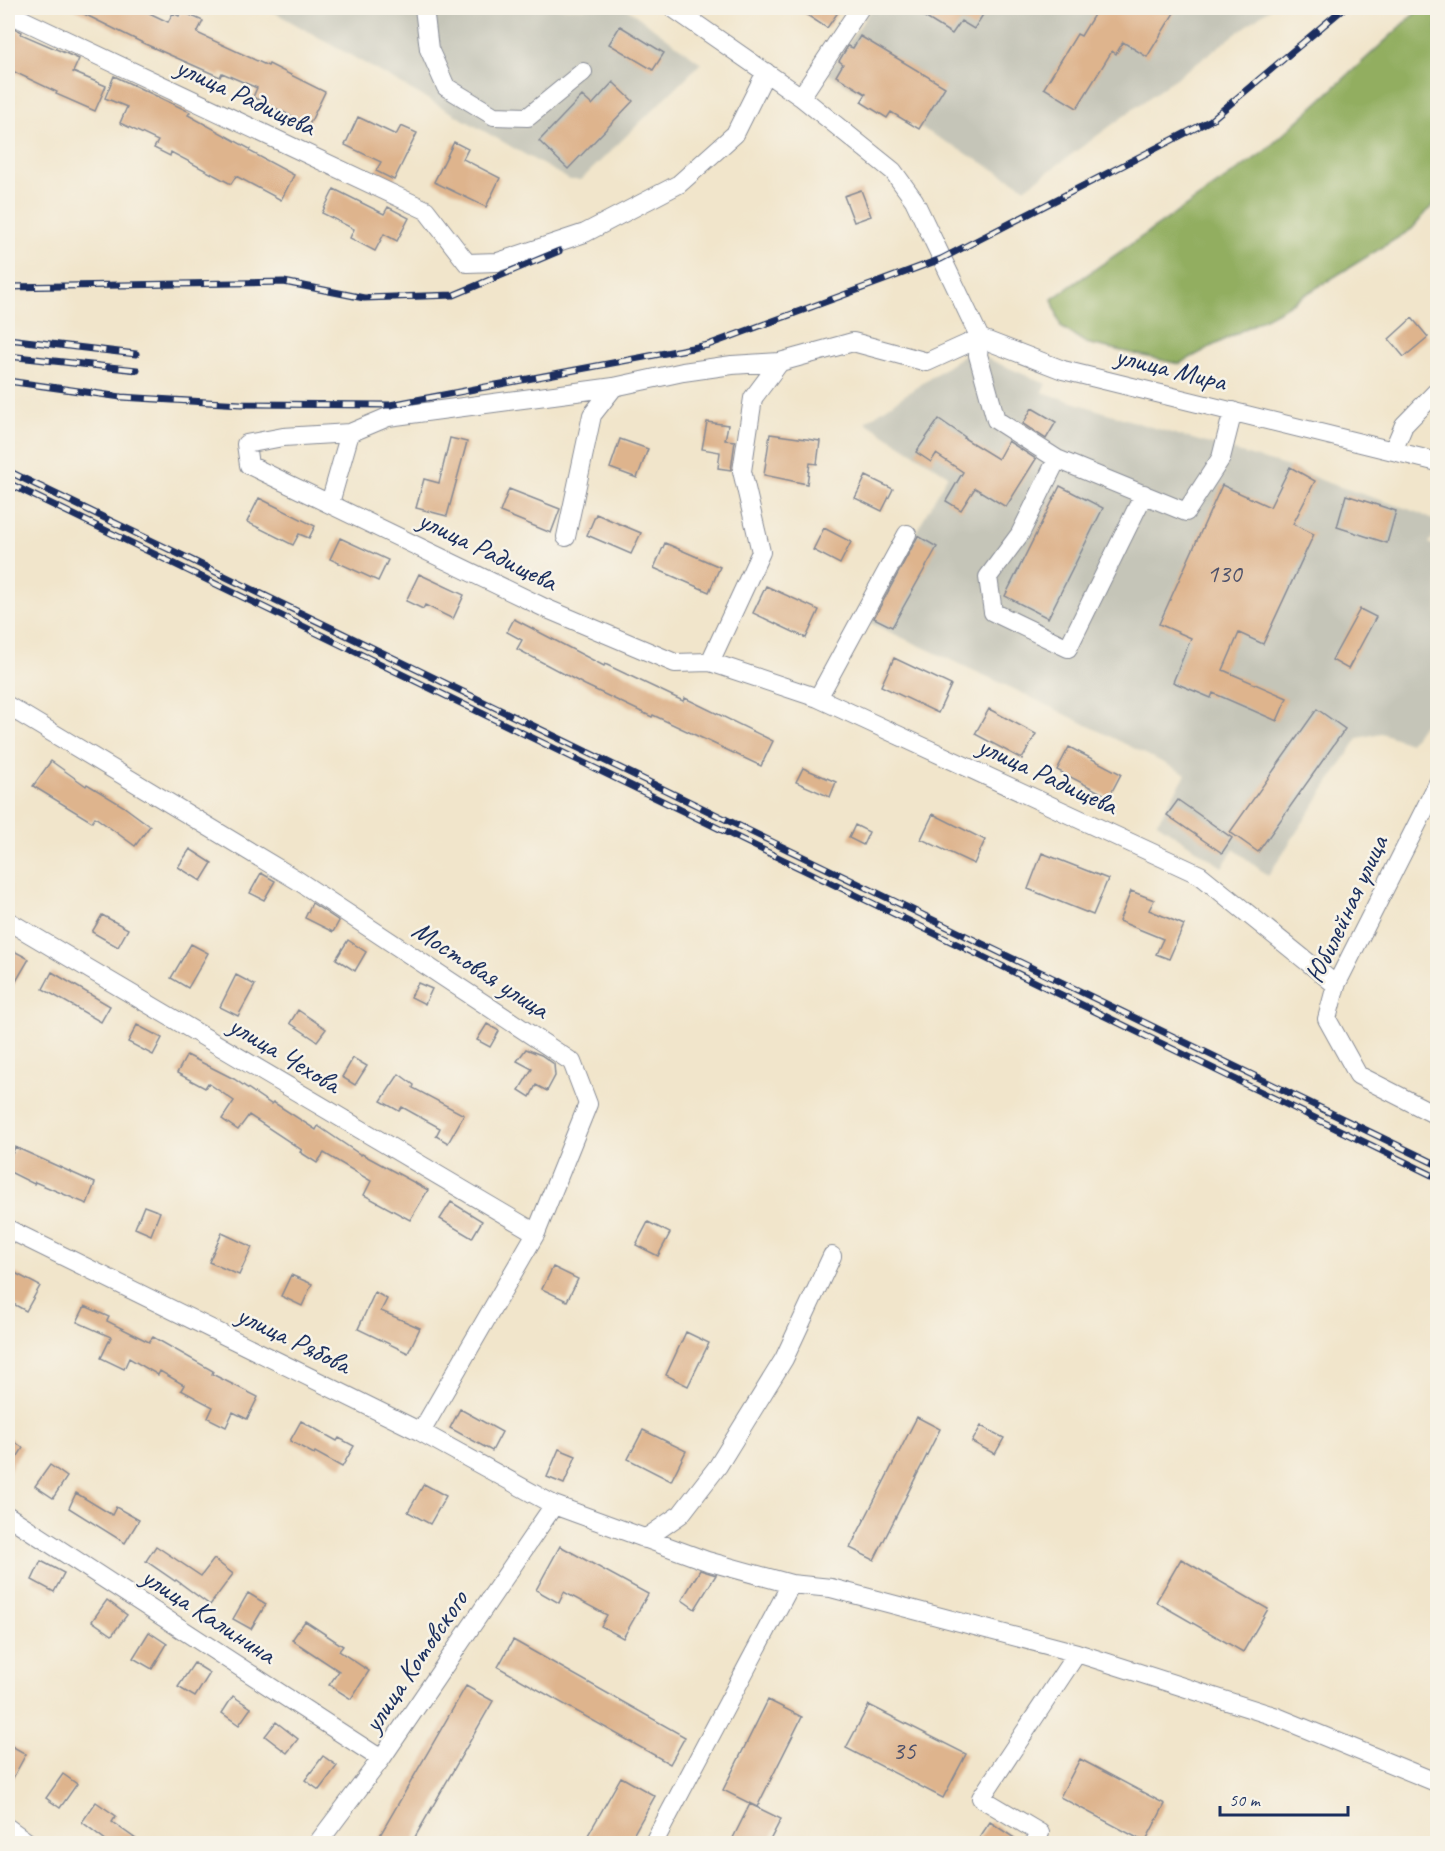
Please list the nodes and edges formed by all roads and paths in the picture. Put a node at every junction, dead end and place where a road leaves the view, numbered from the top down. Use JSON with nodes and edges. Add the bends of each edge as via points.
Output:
{"nodes":[{"id":1,"x":424,"y":8,"type":"edge"},
{"id":2,"x":674,"y":8,"type":"edge"},
{"id":3,"x":860,"y":8,"type":"edge"},
{"id":4,"x":8,"y":13,"type":"edge"},
{"id":5,"x":582,"y":72,"type":"dead end"},
{"id":6,"x":766,"y":72,"type":"junction"},
{"id":7,"x":801,"y":97,"type":"junction"},
{"id":8,"x":980,"y":338,"type":"junction"},
{"id":9,"x":780,"y":362,"type":"junction"},
{"id":10,"x":614,"y":387,"type":"junction"},
{"id":11,"x":1437,"y":390,"type":"edge"},
{"id":12,"x":1233,"y":411,"type":"junction"},
{"id":13,"x":350,"y":433,"type":"junction"},
{"id":14,"x":1393,"y":451,"type":"junction"},
{"id":15,"x":1058,"y":459,"type":"junction"},
{"id":16,"x":1437,"y":462,"type":"edge"},
{"id":17,"x":1144,"y":494,"type":"junction"},
{"id":18,"x":330,"y":503,"type":"junction"},
{"id":19,"x":907,"y":534,"type":"dead end"},
{"id":20,"x":566,"y":537,"type":"dead end"},
{"id":21,"x":710,"y":662,"type":"junction"},
{"id":22,"x":818,"y":698,"type":"junction"},
{"id":23,"x":8,"y":706,"type":"edge"},
{"id":24,"x":1437,"y":783,"type":"edge"},
{"id":25,"x":8,"y":921,"type":"edge"},
{"id":26,"x":1336,"y":985,"type":"junction"},
{"id":27,"x":1437,"y":1116,"type":"edge"},
{"id":28,"x":8,"y":1229,"type":"edge"},
{"id":29,"x":536,"y":1233,"type":"junction"},
{"id":30,"x":832,"y":1256,"type":"dead end"},
{"id":31,"x":422,"y":1432,"type":"junction"},
{"id":32,"x":554,"y":1505,"type":"junction"},
{"id":33,"x":8,"y":1516,"type":"edge"},
{"id":34,"x":645,"y":1539,"type":"junction"},
{"id":35,"x":791,"y":1584,"type":"junction"},
{"id":36,"x":1077,"y":1653,"type":"junction"},
{"id":37,"x":381,"y":1759,"type":"junction"},
{"id":38,"x":1437,"y":1783,"type":"edge"},
{"id":39,"x":8,"y":1828,"type":"edge"},
{"id":40,"x":30,"y":1844,"type":"edge"},
{"id":41,"x":317,"y":1844,"type":"edge"},
{"id":42,"x":653,"y":1844,"type":"edge"},
{"id":43,"x":1033,"y":1844,"type":"edge"}],
"edges":[{"from":1,"to":5,"type":"street","via":[[429,50],[446,87],[494,116],[528,117]]},
{"from":2,"to":6,"type":"street"},
{"from":3,"to":7,"type":"street"},
{"from":4,"to":6,"type":"street","name":"улица Радищева","via":[[426,210],[467,264],[498,262],[585,233],[680,184],[735,134]]},
{"from":6,"to":7,"type":"street"},
{"from":7,"to":8,"type":"street","via":[[893,171],[914,200]]},
{"from":8,"to":9,"type":"street","via":[[927,362],[853,342]]},
{"from":8,"to":12,"type":"street","name":"улица Мира","via":[[1063,370]]},
{"from":8,"to":15,"type":"street","via":[[978,355],[996,420]]},
{"from":9,"to":10,"type":"street","via":[[683,372]]},
{"from":9,"to":21,"type":"street","via":[[753,398],[742,471],[760,552]]},
{"from":10,"to":13,"type":"street","via":[[388,417]]},
{"from":10,"to":20,"type":"street","via":[[592,415]]},
{"from":11,"to":14,"type":"street","via":[[1404,425]]},
{"from":12,"to":14,"type":"street","name":"улица Мира"},
{"from":12,"to":17,"type":"street","via":[[1221,458],[1186,512]]},
{"from":13,"to":18,"type":"street"},
{"from":13,"to":18,"type":"street","name":"улица Радищева","via":[[283,437],[246,444],[249,465]]},
{"from":14,"to":16,"type":"street","name":"улица Мира"},
{"from":15,"to":17,"type":"street"},
{"from":15,"to":17,"type":"street","via":[[1020,534],[988,577],[993,612],[1068,648]]},
{"from":18,"to":21,"type":"street","name":"улица Радищева","via":[[566,618],[675,663]]},
{"from":19,"to":22,"type":"street"},
{"from":21,"to":22,"type":"street","name":"улица Радищева"},
{"from":22,"to":26,"type":"street","name":"улица Радищева","via":[[1200,875]]},
{"from":23,"to":29,"type":"street","name":"Мостовая улица","via":[[297,880],[572,1062],[588,1104]]},
{"from":24,"to":26,"type":"street","name":"Юбилейная улица"},
{"from":25,"to":29,"type":"street","name":"улица Чехова"},
{"from":26,"to":27,"type":"street","name":"Юбилейная улица","via":[[1327,1019],[1358,1075]]},
{"from":28,"to":31,"type":"street","name":"улица Рябова"},
{"from":29,"to":31,"type":"street","name":"Мостовая улица"},
{"from":30,"to":34,"type":"street","via":[[784,1359],[718,1466],[681,1514]]},
{"from":31,"to":32,"type":"street","name":"улица Рябова"},
{"from":32,"to":34,"type":"street","name":"улица Рябова"},
{"from":32,"to":37,"type":"street","name":"улица Котовского"},
{"from":33,"to":37,"type":"street","name":"улица Калинина"},
{"from":34,"to":35,"type":"street","name":"улица Рябова"},
{"from":35,"to":36,"type":"street","name":"улица Рябова","via":[[831,1588]]},
{"from":35,"to":42,"type":"street"},
{"from":36,"to":38,"type":"street","name":"улица Рябова","via":[[1277,1717]]},
{"from":36,"to":43,"type":"street","via":[[981,1798],[1040,1833]]},
{"from":37,"to":41,"type":"street","name":"улица Котовского"},
{"from":39,"to":40,"type":"street"}]}
